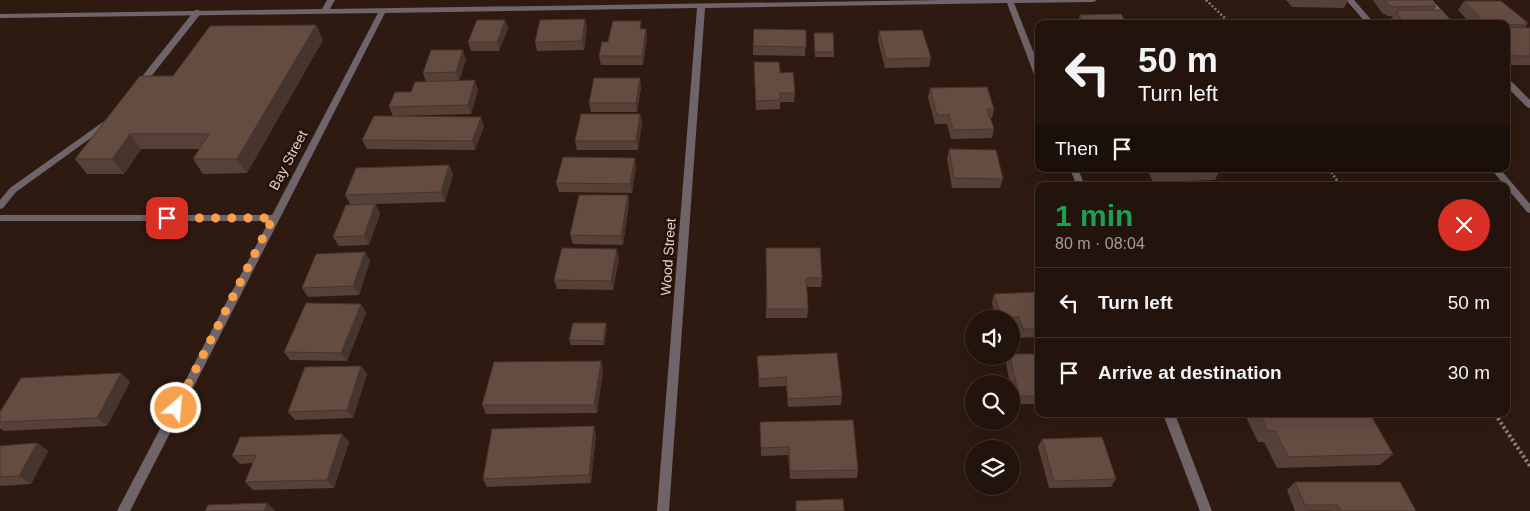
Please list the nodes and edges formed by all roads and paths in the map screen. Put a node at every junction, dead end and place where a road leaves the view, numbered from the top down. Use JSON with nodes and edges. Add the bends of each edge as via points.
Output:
{"nodes":[{"id":1,"x":332,"y":0,"type":"edge"},
{"id":2,"x":1093,"y":0,"type":"edge"},
{"id":3,"x":1206,"y":0,"type":"edge"},
{"id":4,"x":1350,"y":0,"type":"edge"},
{"id":5,"x":1428,"y":0,"type":"edge"},
{"id":6,"x":1010,"y":2,"type":"junction"},
{"id":7,"x":595,"y":3,"type":"edge"},
{"id":8,"x":701,"y":6,"type":"junction"},
{"id":9,"x":383,"y":10,"type":"junction"},
{"id":10,"x":325,"y":11,"type":"junction"},
{"id":11,"x":198,"y":12,"type":"junction"},
{"id":12,"x":0,"y":16,"type":"edge"},
{"id":13,"x":1227,"y":20,"type":"edge"},
{"id":14,"x":1368,"y":20,"type":"edge"},
{"id":15,"x":1447,"y":20,"type":"edge"},
{"id":16,"x":1035,"y":66,"type":"edge"},
{"id":17,"x":1510,"y":85,"type":"edge"},
{"id":18,"x":136,"y":90,"type":"edge"},
{"id":19,"x":1530,"y":105,"type":"edge"},
{"id":20,"x":119,"y":113,"type":"edge"},
{"id":21,"x":1498,"y":172,"type":"edge"},
{"id":22,"x":1506,"y":182,"type":"edge"},
{"id":23,"x":1510,"y":187,"type":"edge"},
{"id":24,"x":0,"y":206,"type":"edge"},
{"id":25,"x":1530,"y":210,"type":"edge"},
{"id":26,"x":0,"y":218,"type":"edge"},
{"id":27,"x":273,"y":218,"type":"junction"},
{"id":28,"x":1170,"y":417,"type":"edge"},
{"id":29,"x":1497,"y":417,"type":"edge"},
{"id":30,"x":1530,"y":466,"type":"edge"},
{"id":31,"x":122,"y":511,"type":"edge"},
{"id":32,"x":662,"y":511,"type":"edge"},
{"id":33,"x":1206,"y":511,"type":"edge"}],
"edges":[{"from":1,"to":10,"type":"street"},
{"from":2,"to":6,"type":"street"},
{"from":3,"to":13,"type":"path"},
{"from":4,"to":14,"type":"street"},
{"from":5,"to":15,"type":"street"},
{"from":6,"to":8,"type":"street"},
{"from":6,"to":16,"type":"street"},
{"from":7,"to":8,"type":"street"},
{"from":7,"to":9,"type":"street"},
{"from":8,"to":32,"type":"street","name":"Wood Street"},
{"from":9,"to":10,"type":"street"},
{"from":9,"to":27,"type":"street","name":"Bay Street"},
{"from":10,"to":11,"type":"street"},
{"from":11,"to":12,"type":"street"},
{"from":11,"to":18,"type":"street"},
{"from":17,"to":19,"type":"street"},
{"from":20,"to":24,"type":"street","via":[[13,190]]},
{"from":21,"to":22,"type":"street"},
{"from":23,"to":25,"type":"street"},
{"from":26,"to":27,"type":"street"},
{"from":27,"to":31,"type":"street","name":"Bay Street"},
{"from":28,"to":33,"type":"street"},
{"from":29,"to":30,"type":"path"}]}
